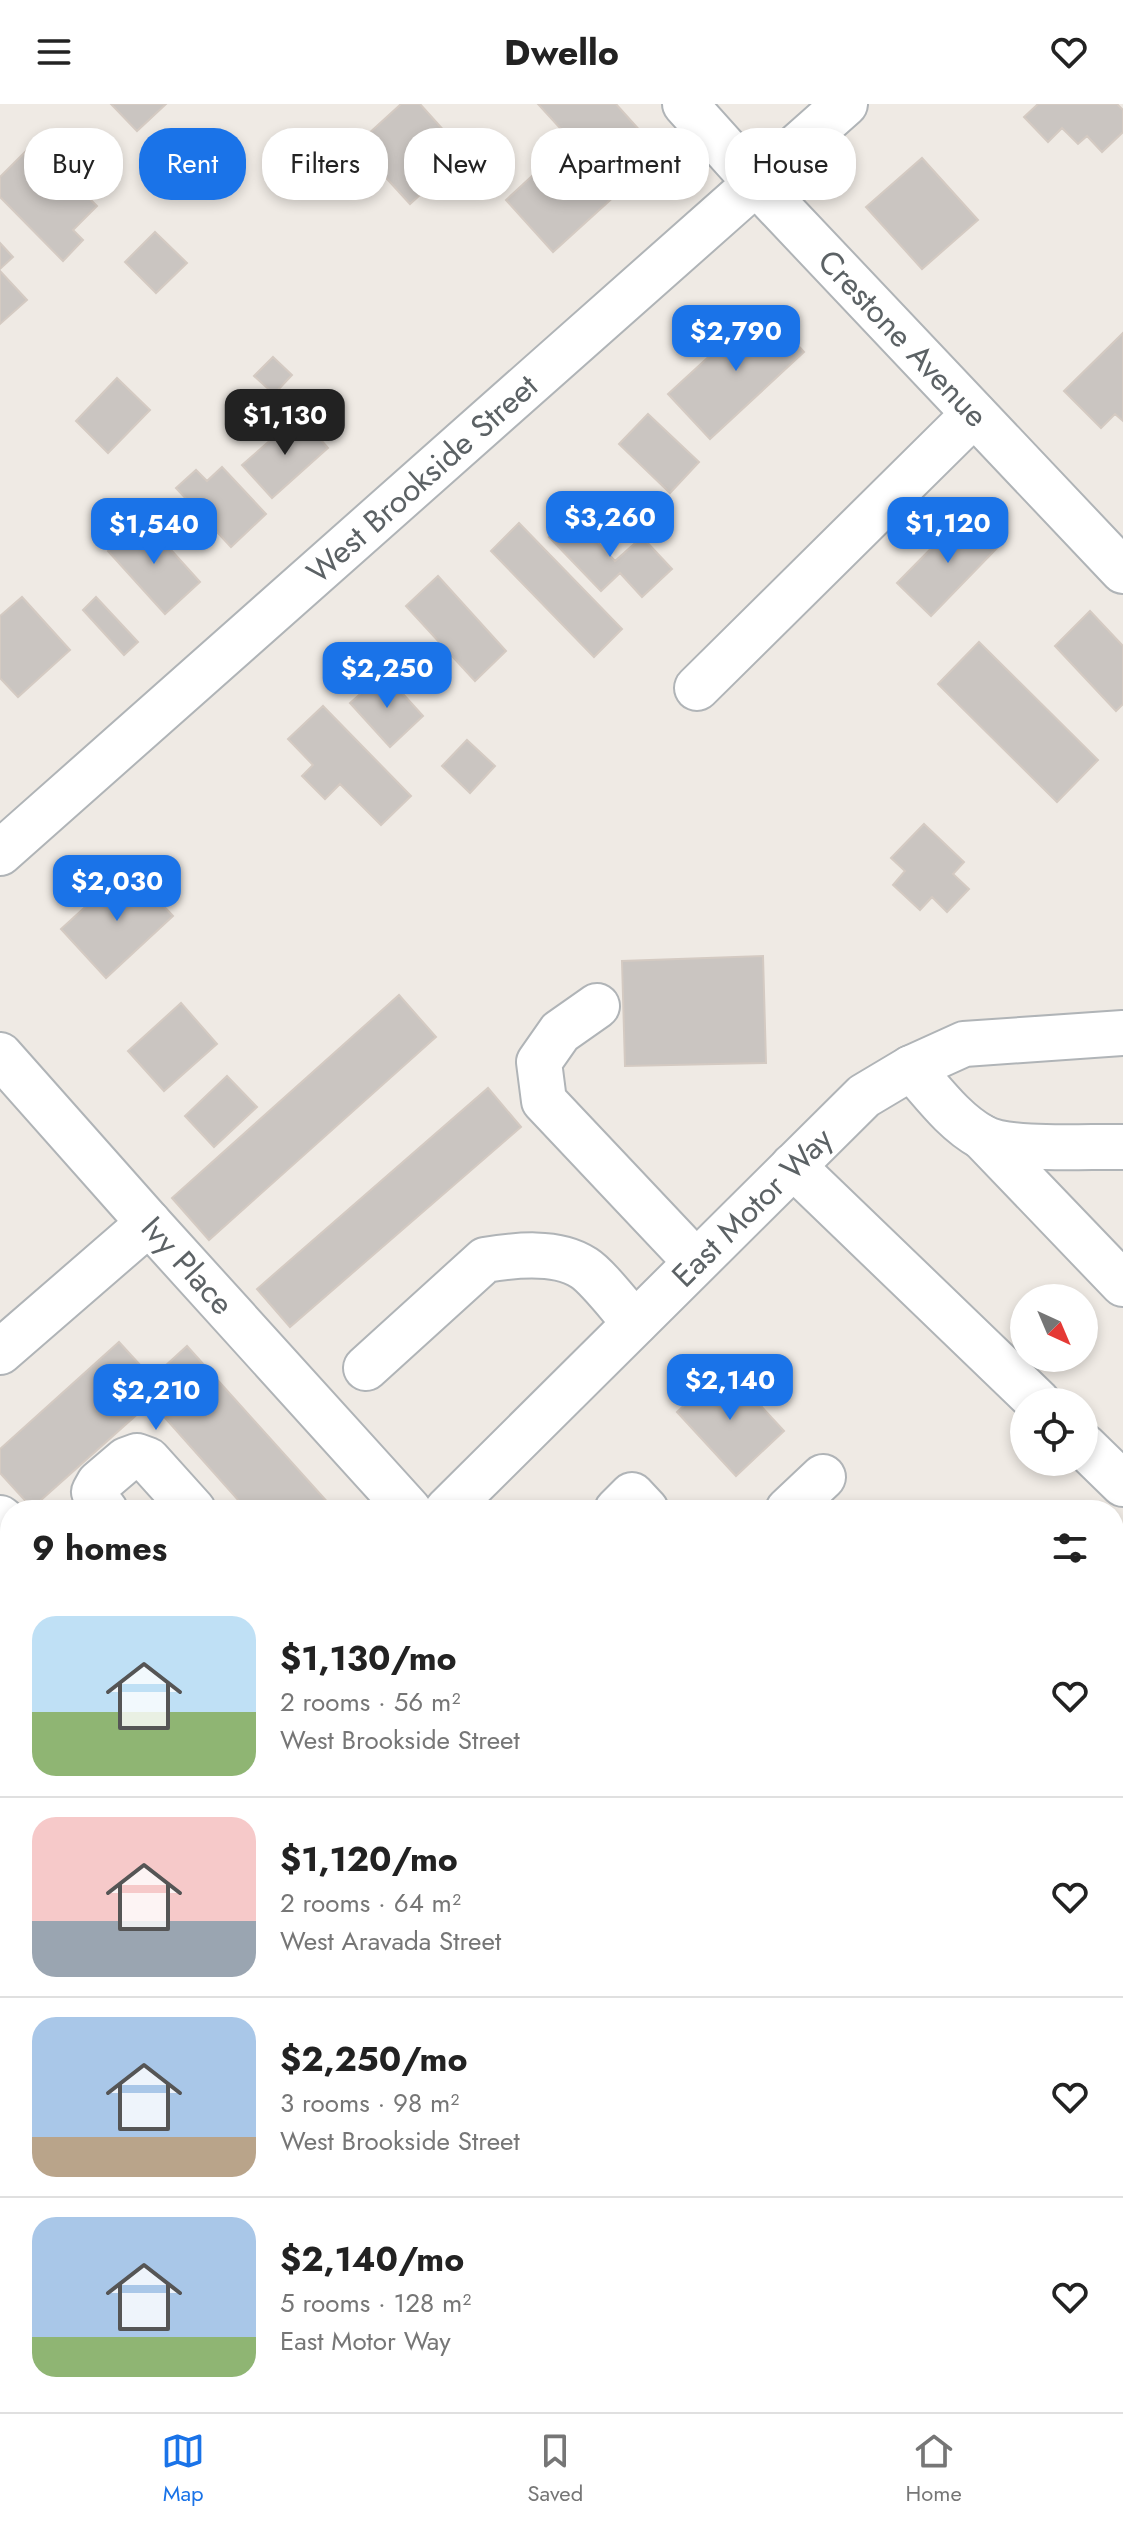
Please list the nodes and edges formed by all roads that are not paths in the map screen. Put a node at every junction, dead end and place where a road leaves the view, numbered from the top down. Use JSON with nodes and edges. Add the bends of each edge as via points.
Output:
{"nodes":[{"id":1,"x":685,"y":104,"type":"edge"},
{"id":2,"x":845,"y":104,"type":"edge"},
{"id":3,"x":818,"y":128,"type":"edge"},
{"id":4,"x":725,"y":149,"type":"edge"},
{"id":5,"x":737,"y":200,"type":"edge"},
{"id":6,"x":772,"y":200,"type":"edge"},
{"id":7,"x":974,"y":414,"type":"junction"},
{"id":8,"x":1123,"y":571,"type":"edge"},
{"id":9,"x":697,"y":688,"type":"dead end"},
{"id":10,"x":0,"y":853,"type":"edge"},
{"id":11,"x":597,"y":1006,"type":"dead end"},
{"id":12,"x":1123,"y":1033,"type":"edge"},
{"id":13,"x":0,"y":1055,"type":"edge"},
{"id":14,"x":911,"y":1068,"type":"junction"},
{"id":15,"x":982,"y":1137,"type":"junction"},
{"id":16,"x":1123,"y":1147,"type":"edge"},
{"id":17,"x":793,"y":1166,"type":"junction"},
{"id":18,"x":149,"y":1223,"type":"junction"},
{"id":19,"x":696,"y":1262,"type":"junction"},
{"id":20,"x":1123,"y":1284,"type":"edge"},
{"id":21,"x":635,"y":1323,"type":"junction"},
{"id":22,"x":0,"y":1352,"type":"edge"},
{"id":23,"x":366,"y":1368,"type":"dead end"},
{"id":24,"x":1023,"y":1388,"type":"edge"},
{"id":25,"x":1098,"y":1460,"type":"edge"},
{"id":26,"x":823,"y":1477,"type":"dead end"},
{"id":27,"x":1123,"y":1484,"type":"edge"},
{"id":28,"x":99,"y":1500,"type":"edge"},
{"id":29,"x":184,"y":1500,"type":"edge"},
{"id":30,"x":400,"y":1500,"type":"edge"},
{"id":31,"x":457,"y":1500,"type":"edge"},
{"id":32,"x":799,"y":1500,"type":"edge"}],
"edges":[{"from":1,"to":4,"type":"street","name":"Crestone Avenue"},
{"from":2,"to":3,"type":"street","name":"West Brookside Street"},
{"from":5,"to":10,"type":"street","name":"West Brookside Street"},
{"from":6,"to":7,"type":"street","name":"Crestone Avenue"},
{"from":7,"to":8,"type":"street","name":"Crestone Avenue"},
{"from":7,"to":9,"type":"street"},
{"from":11,"to":19,"type":"street","via":[[560,1032],[539,1062],[544,1101]]},
{"from":12,"to":14,"type":"street","name":"East Motor Way","via":[[964,1044]]},
{"from":13,"to":18,"type":"street","name":"Ivy Place"},
{"from":14,"to":15,"type":"street","via":[[957,1119]]},
{"from":14,"to":17,"type":"street","name":"East Motor Way","via":[[864,1096]]},
{"from":15,"to":16,"type":"street","via":[[1004,1145]]},
{"from":15,"to":20,"type":"street"},
{"from":17,"to":19,"type":"street","name":"East Motor Way"},
{"from":17,"to":24,"type":"street"},
{"from":18,"to":22,"type":"street"},
{"from":18,"to":30,"type":"street","name":"Ivy Place"},
{"from":19,"to":21,"type":"street","name":"East Motor Way"},
{"from":21,"to":23,"type":"street","via":[[584,1268],[558,1258],[511,1255],[485,1260]]},
{"from":21,"to":31,"type":"street","name":"East Motor Way"},
{"from":25,"to":27,"type":"street"},
{"from":26,"to":32,"type":"street"},
{"from":28,"to":29,"type":"street","via":[[94,1492],[99,1483],[137,1456],[148,1460]]}]}
